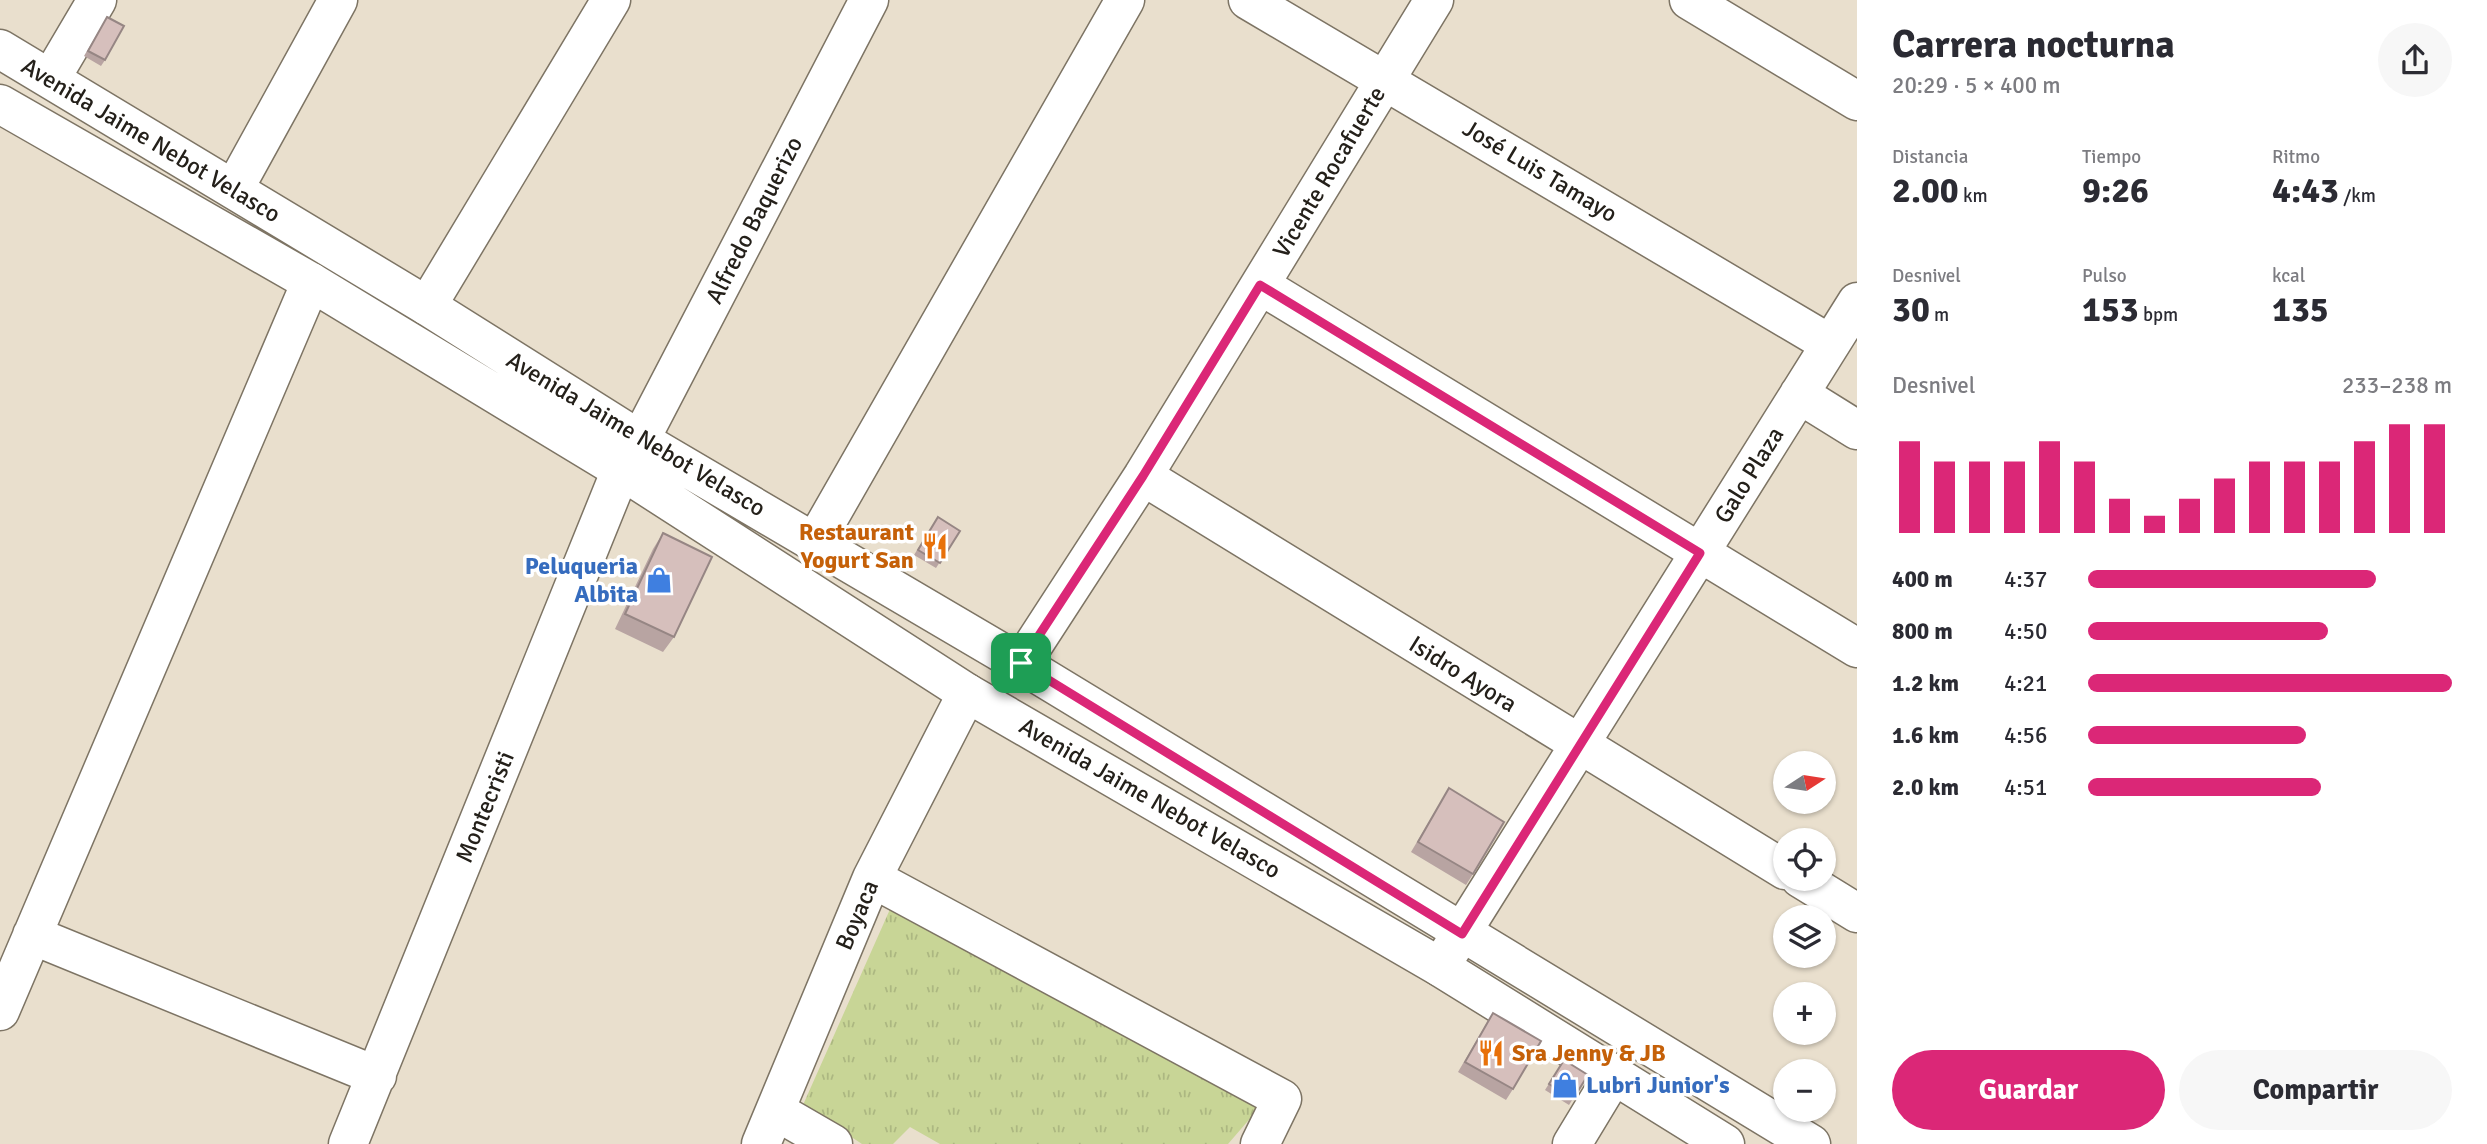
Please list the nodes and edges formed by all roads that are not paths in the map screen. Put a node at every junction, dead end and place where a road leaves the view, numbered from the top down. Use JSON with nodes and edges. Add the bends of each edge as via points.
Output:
{"nodes":[{"id":1,"x":97,"y":0,"type":"edge"},
{"id":2,"x":338,"y":0,"type":"edge"},
{"id":3,"x":611,"y":0,"type":"edge"},
{"id":4,"x":869,"y":0,"type":"edge"},
{"id":5,"x":1125,"y":0,"type":"edge"},
{"id":6,"x":1248,"y":0,"type":"edge"},
{"id":7,"x":1434,"y":0,"type":"edge"},
{"id":8,"x":1689,"y":0,"type":"edge"},
{"id":9,"x":0,"y":49,"type":"edge"},
{"id":10,"x":51,"y":78,"type":"junction"},
{"id":11,"x":1386,"y":79,"type":"junction"},
{"id":12,"x":1857,"y":102,"type":"edge"},
{"id":13,"x":0,"y":105,"type":"edge"},
{"id":14,"x":234,"y":189,"type":"junction"},
{"id":15,"x":311,"y":282,"type":"junction"},
{"id":16,"x":1260,"y":285,"type":"junction"},
{"id":17,"x":427,"y":306,"type":"junction"},
{"id":18,"x":1855,"y":308,"type":"edge"},
{"id":19,"x":1830,"y":344,"type":"junction"},
{"id":20,"x":1799,"y":394,"type":"junction"},
{"id":21,"x":1857,"y":430,"type":"edge"},
{"id":22,"x":630,"y":455,"type":"junction"},
{"id":23,"x":1143,"y":476,"type":"junction"},
{"id":24,"x":815,"y":542,"type":"junction"},
{"id":25,"x":1700,"y":553,"type":"junction"},
{"id":26,"x":1857,"y":648,"type":"edge"},
{"id":27,"x":1021,"y":663,"type":"junction"},
{"id":28,"x":967,"y":692,"type":"junction"},
{"id":29,"x":1581,"y":747,"type":"junction"},
{"id":30,"x":1773,"y":863,"type":"edge"},
{"id":31,"x":872,"y":878,"type":"junction"},
{"id":32,"x":1821,"y":891,"type":"edge"},
{"id":33,"x":1857,"y":913,"type":"edge"},
{"id":34,"x":1462,"y":934,"type":"junction"},
{"id":35,"x":32,"y":935,"type":"junction"},
{"id":36,"x":1440,"y":967,"type":"junction"},
{"id":37,"x":8,"y":971,"type":"edge"},
{"id":38,"x":0,"y":1011,"type":"edge"},
{"id":39,"x":1615,"y":1073,"type":"junction"},
{"id":40,"x":377,"y":1076,"type":"junction"},
{"id":41,"x":768,"y":1127,"type":"edge"},
{"id":42,"x":348,"y":1144,"type":"edge"},
{"id":43,"x":833,"y":1144,"type":"edge"},
{"id":44,"x":1260,"y":1144,"type":"edge"},
{"id":45,"x":1572,"y":1144,"type":"edge"},
{"id":46,"x":1725,"y":1144,"type":"edge"},
{"id":47,"x":1811,"y":1144,"type":"edge"}],
"edges":[{"from":1,"to":10,"type":"street"},
{"from":2,"to":14,"type":"street"},
{"from":3,"to":17,"type":"street"},
{"from":4,"to":22,"type":"street","name":"Alfredo Baquerizo"},
{"from":5,"to":24,"type":"street"},
{"from":6,"to":11,"type":"street","name":"José Luis Tamayo"},
{"from":7,"to":11,"type":"street","name":"Vicente Rocafuerte"},
{"from":8,"to":12,"type":"street"},
{"from":9,"to":10,"type":"street","name":"Avenida Jaime Nebot Velasco"},
{"from":10,"to":14,"type":"street","name":"Avenida Jaime Nebot Velasco"},
{"from":11,"to":16,"type":"street","name":"Vicente Rocafuerte"},
{"from":11,"to":19,"type":"street","name":"José Luis Tamayo"},
{"from":13,"to":15,"type":"street","name":"Avenida Jaime Nebot Velasco"},
{"from":14,"to":17,"type":"street","name":"Avenida Jaime Nebot Velasco"},
{"from":15,"to":22,"type":"street","name":"Avenida Jaime Nebot Velasco"},
{"from":15,"to":35,"type":"street"},
{"from":16,"to":23,"type":"street","name":"Vicente Rocafuerte"},
{"from":16,"to":25,"type":"street"},
{"from":17,"to":22,"type":"street","name":"Avenida Jaime Nebot Velasco"},
{"from":18,"to":19,"type":"street","name":"Galo Plaza"},
{"from":19,"to":20,"type":"street","name":"Galo Plaza"},
{"from":20,"to":21,"type":"street"},
{"from":20,"to":25,"type":"street","name":"Galo Plaza"},
{"from":22,"to":24,"type":"street","name":"Avenida Jaime Nebot Velasco"},
{"from":22,"to":28,"type":"street","name":"Avenida Jaime Nebot Velasco"},
{"from":22,"to":40,"type":"street","name":"Montecristi"},
{"from":23,"to":27,"type":"street","name":"Vicente Rocafuerte"},
{"from":23,"to":29,"type":"street","name":"Isidro Ayora"},
{"from":24,"to":27,"type":"street","name":"Avenida Jaime Nebot Velasco"},
{"from":25,"to":26,"type":"street"},
{"from":25,"to":29,"type":"street","name":"Galo Plaza"},
{"from":27,"to":34,"type":"street","name":"Avenida Jaime Nebot Velasco"},
{"from":28,"to":31,"type":"street","name":"Boyaca"},
{"from":28,"to":36,"type":"street","name":"Avenida Jaime Nebot Velasco"},
{"from":29,"to":30,"type":"street","name":"Isidro Ayora"},
{"from":29,"to":34,"type":"street","name":"Galo Plaza"},
{"from":31,"to":41,"type":"street","name":"Boyaca"},
{"from":31,"to":44,"type":"street","via":[[1282,1099]]},
{"from":32,"to":33,"type":"street"},
{"from":34,"to":36,"type":"street","name":"Galo Plaza"},
{"from":34,"to":47,"type":"street","name":"Avenida Jaime Nebot Velasco"},
{"from":35,"to":37,"type":"street"},
{"from":35,"to":40,"type":"street"},
{"from":36,"to":39,"type":"street","name":"Avenida Jaime Nebot Velasco"},
{"from":37,"to":38,"type":"street"},
{"from":39,"to":45,"type":"street"},
{"from":39,"to":46,"type":"street","name":"Avenida Jaime Nebot Velasco"},
{"from":40,"to":42,"type":"street","name":"Montecristi"},
{"from":41,"to":43,"type":"street"}]}
